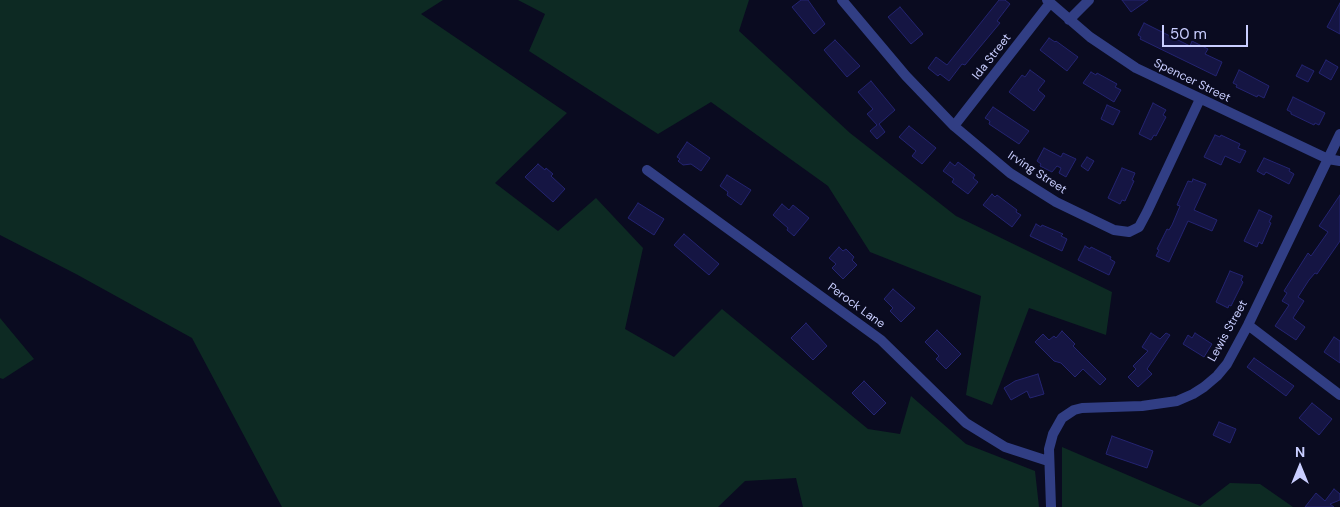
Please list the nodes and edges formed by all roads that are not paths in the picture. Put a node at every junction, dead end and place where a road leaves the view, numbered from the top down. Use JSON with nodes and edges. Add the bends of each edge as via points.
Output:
{"nodes":[{"id":1,"x":842,"y":0,"type":"edge"},
{"id":2,"x":1089,"y":0,"type":"edge"},
{"id":3,"x":1049,"y":2,"type":"edge"},
{"id":4,"x":1069,"y":20,"type":"junction"},
{"id":5,"x":1200,"y":98,"type":"junction"},
{"id":6,"x":954,"y":126,"type":"junction"},
{"id":7,"x":1340,"y":134,"type":"edge"},
{"id":8,"x":1328,"y":159,"type":"junction"},
{"id":9,"x":1340,"y":161,"type":"edge"},
{"id":10,"x":647,"y":170,"type":"dead end"},
{"id":11,"x":1248,"y":325,"type":"junction"},
{"id":12,"x":1340,"y":395,"type":"edge"},
{"id":13,"x":1048,"y":461,"type":"junction"},
{"id":14,"x":1051,"y":507,"type":"edge"}],
"edges":[{"from":1,"to":6,"type":"street","name":"Irving Street","via":[[906,76]]},
{"from":2,"to":4,"type":"street"},
{"from":3,"to":4,"type":"street","name":"Spencer Street"},
{"from":3,"to":6,"type":"street","name":"Ida Street"},
{"from":4,"to":5,"type":"street","name":"Spencer Street","via":[[1130,64]]},
{"from":5,"to":6,"type":"street","name":"Irving Street","via":[[1147,212],[1139,227],[1129,232],[1098,224],[1056,202],[1010,173]]},
{"from":5,"to":8,"type":"street","name":"Spencer Street"},
{"from":7,"to":8,"type":"street","name":"Lewis Street"},
{"from":8,"to":9,"type":"street","name":"Spencer Street"},
{"from":8,"to":11,"type":"street","name":"Lewis Street"},
{"from":10,"to":13,"type":"street","name":"Perock Lane","via":[[881,340],[966,423],[1005,447]]},
{"from":11,"to":12,"type":"street"},
{"from":11,"to":13,"type":"street","name":"Lewis Street","via":[[1227,364],[1193,394],[1162,405],[1091,406],[1069,413],[1057,424]]},
{"from":13,"to":14,"type":"street","name":"Lewis Street"}]}
